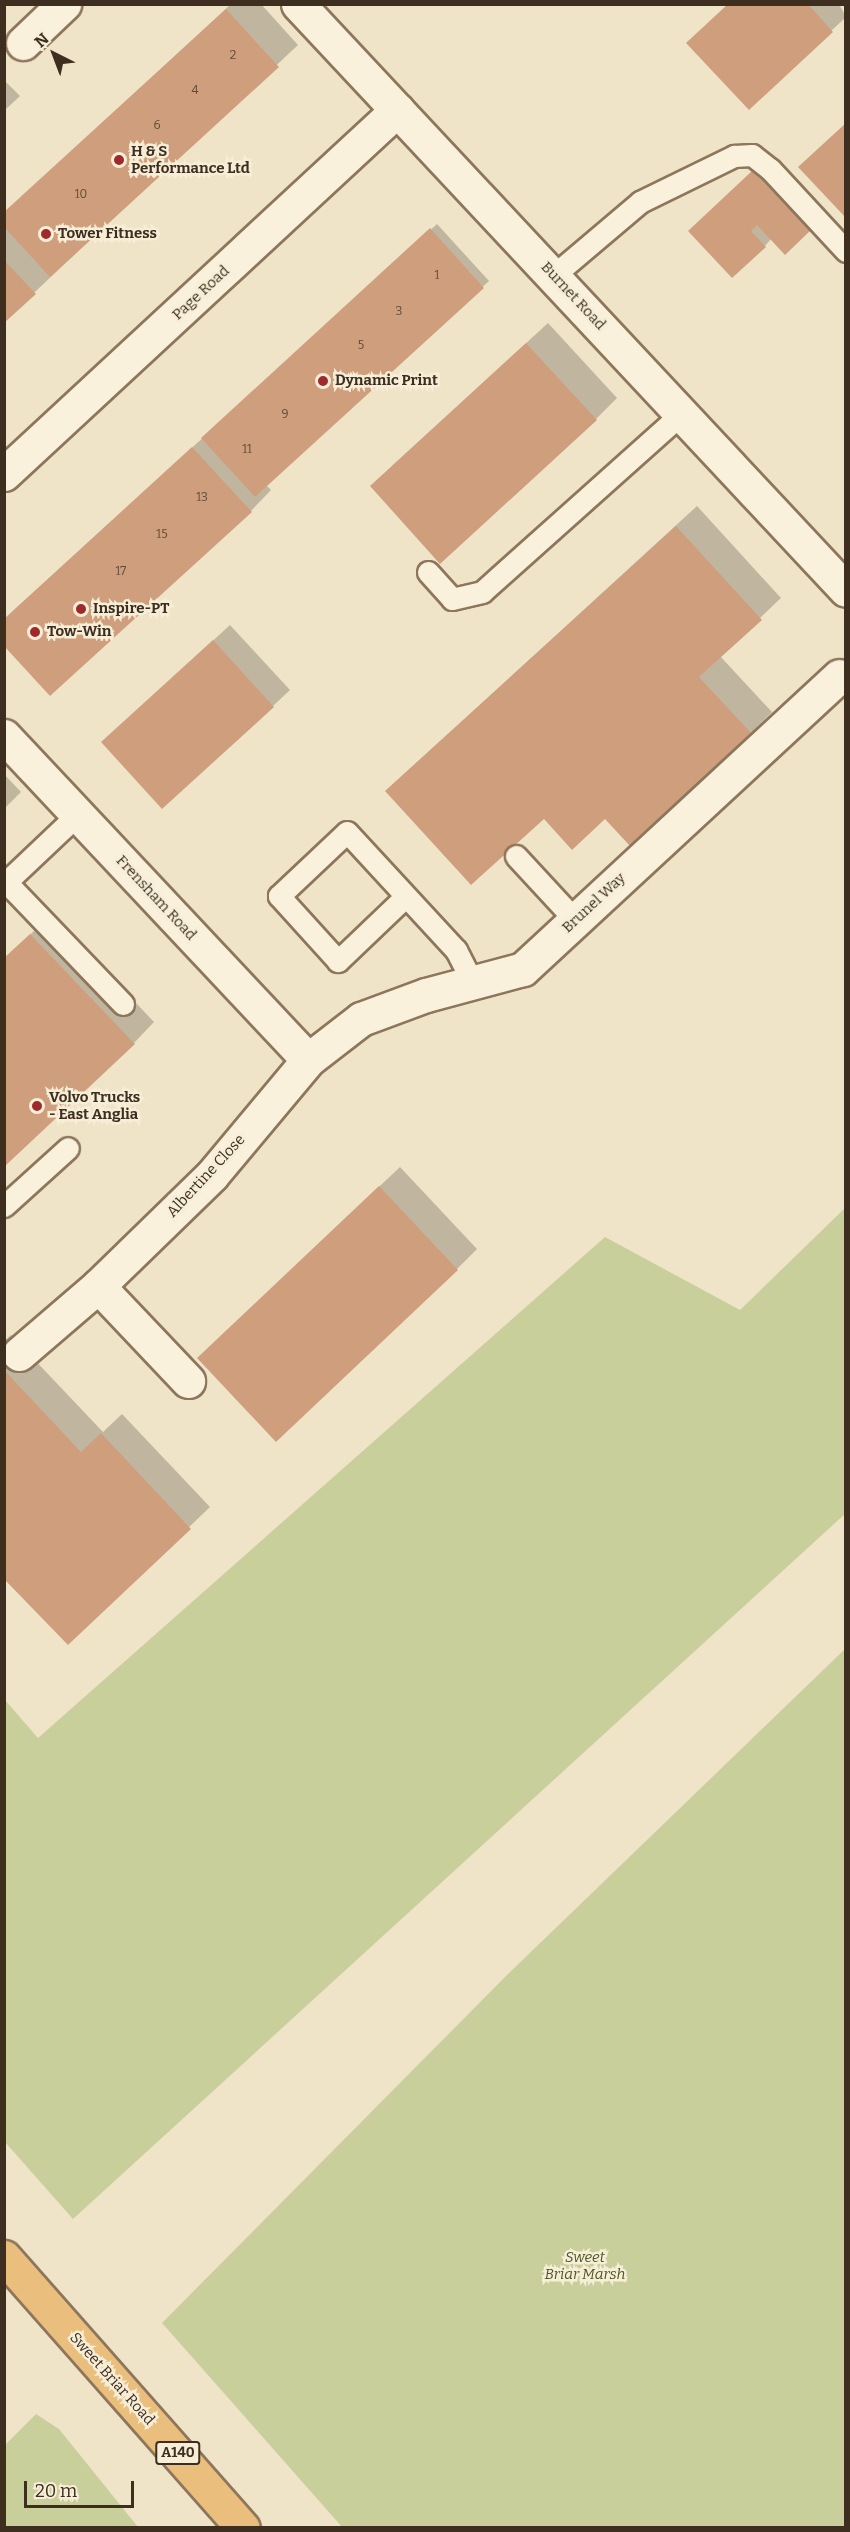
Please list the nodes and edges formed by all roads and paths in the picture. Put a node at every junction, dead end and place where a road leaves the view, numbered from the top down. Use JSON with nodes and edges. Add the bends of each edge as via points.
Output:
{"nodes":[{"id":1,"x":64,"y":4,"type":"edge"},
{"id":2,"x":298,"y":4,"type":"edge"},
{"id":3,"x":22,"y":43,"type":"dead end"},
{"id":4,"x":397,"y":110,"type":"junction"},
{"id":5,"x":846,"y":251,"type":"edge"},
{"id":6,"x":554,"y":275,"type":"junction"},
{"id":7,"x":682,"y":413,"type":"junction"},
{"id":8,"x":4,"y":474,"type":"edge"},
{"id":9,"x":428,"y":572,"type":"dead end"},
{"id":10,"x":846,"y":590,"type":"edge"},
{"id":11,"x":839,"y":676,"type":"dead end"},
{"id":12,"x":4,"y":736,"type":"edge"},
{"id":13,"x":78,"y":814,"type":"junction"},
{"id":14,"x":516,"y":856,"type":"dead end"},
{"id":15,"x":5,"y":883,"type":"edge"},
{"id":16,"x":405,"y":897,"type":"junction"},
{"id":17,"x":575,"y":921,"type":"junction"},
{"id":18,"x":474,"y":986,"type":"junction"},
{"id":19,"x":123,"y":1004,"type":"dead end"},
{"id":20,"x":308,"y":1059,"type":"junction"},
{"id":21,"x":68,"y":1148,"type":"dead end"},
{"id":22,"x":4,"y":1206,"type":"edge"},
{"id":23,"x":98,"y":1286,"type":"junction"},
{"id":24,"x":19,"y":1354,"type":"dead end"},
{"id":25,"x":188,"y":1381,"type":"dead end"},
{"id":26,"x":11,"y":2265,"type":"edge"},
{"id":27,"x":243,"y":2528,"type":"edge"}],
"edges":[{"from":1,"to":3,"type":"street"},
{"from":2,"to":4,"type":"street","name":"Burnet Road"},
{"from":4,"to":6,"type":"street","name":"Burnet Road"},
{"from":4,"to":8,"type":"street","name":"Page Road"},
{"from":5,"to":6,"type":"lane","via":[[770,169],[752,155],[734,156],[640,202]]},
{"from":6,"to":7,"type":"street","name":"Burnet Road"},
{"from":7,"to":9,"type":"lane","via":[[482,592],[452,599]]},
{"from":7,"to":10,"type":"street","name":"Burnet Road"},
{"from":11,"to":17,"type":"street","name":"Brunel Way"},
{"from":12,"to":13,"type":"street","name":"Frensham Road"},
{"from":13,"to":15,"type":"lane"},
{"from":13,"to":20,"type":"street","name":"Frensham Road"},
{"from":14,"to":17,"type":"lane"},
{"from":15,"to":19,"type":"lane"},
{"from":16,"to":16,"type":"lane","via":[[338,961],[279,896],[347,832]]},
{"from":16,"to":18,"type":"lane","via":[[456,950]]},
{"from":17,"to":18,"type":"street","name":"Brunel Way","via":[[523,969]]},
{"from":18,"to":20,"type":"street","name":"Brunel Way","via":[[426,995],[361,1019]]},
{"from":20,"to":23,"type":"street","name":"Albertine Close","via":[[212,1175]]},
{"from":21,"to":22,"type":"lane"},
{"from":23,"to":24,"type":"street","name":"Albertine Close"},
{"from":23,"to":25,"type":"street"},
{"from":26,"to":27,"type":"highway","name":"Sweet Briar Road","number":"A140"}]}
